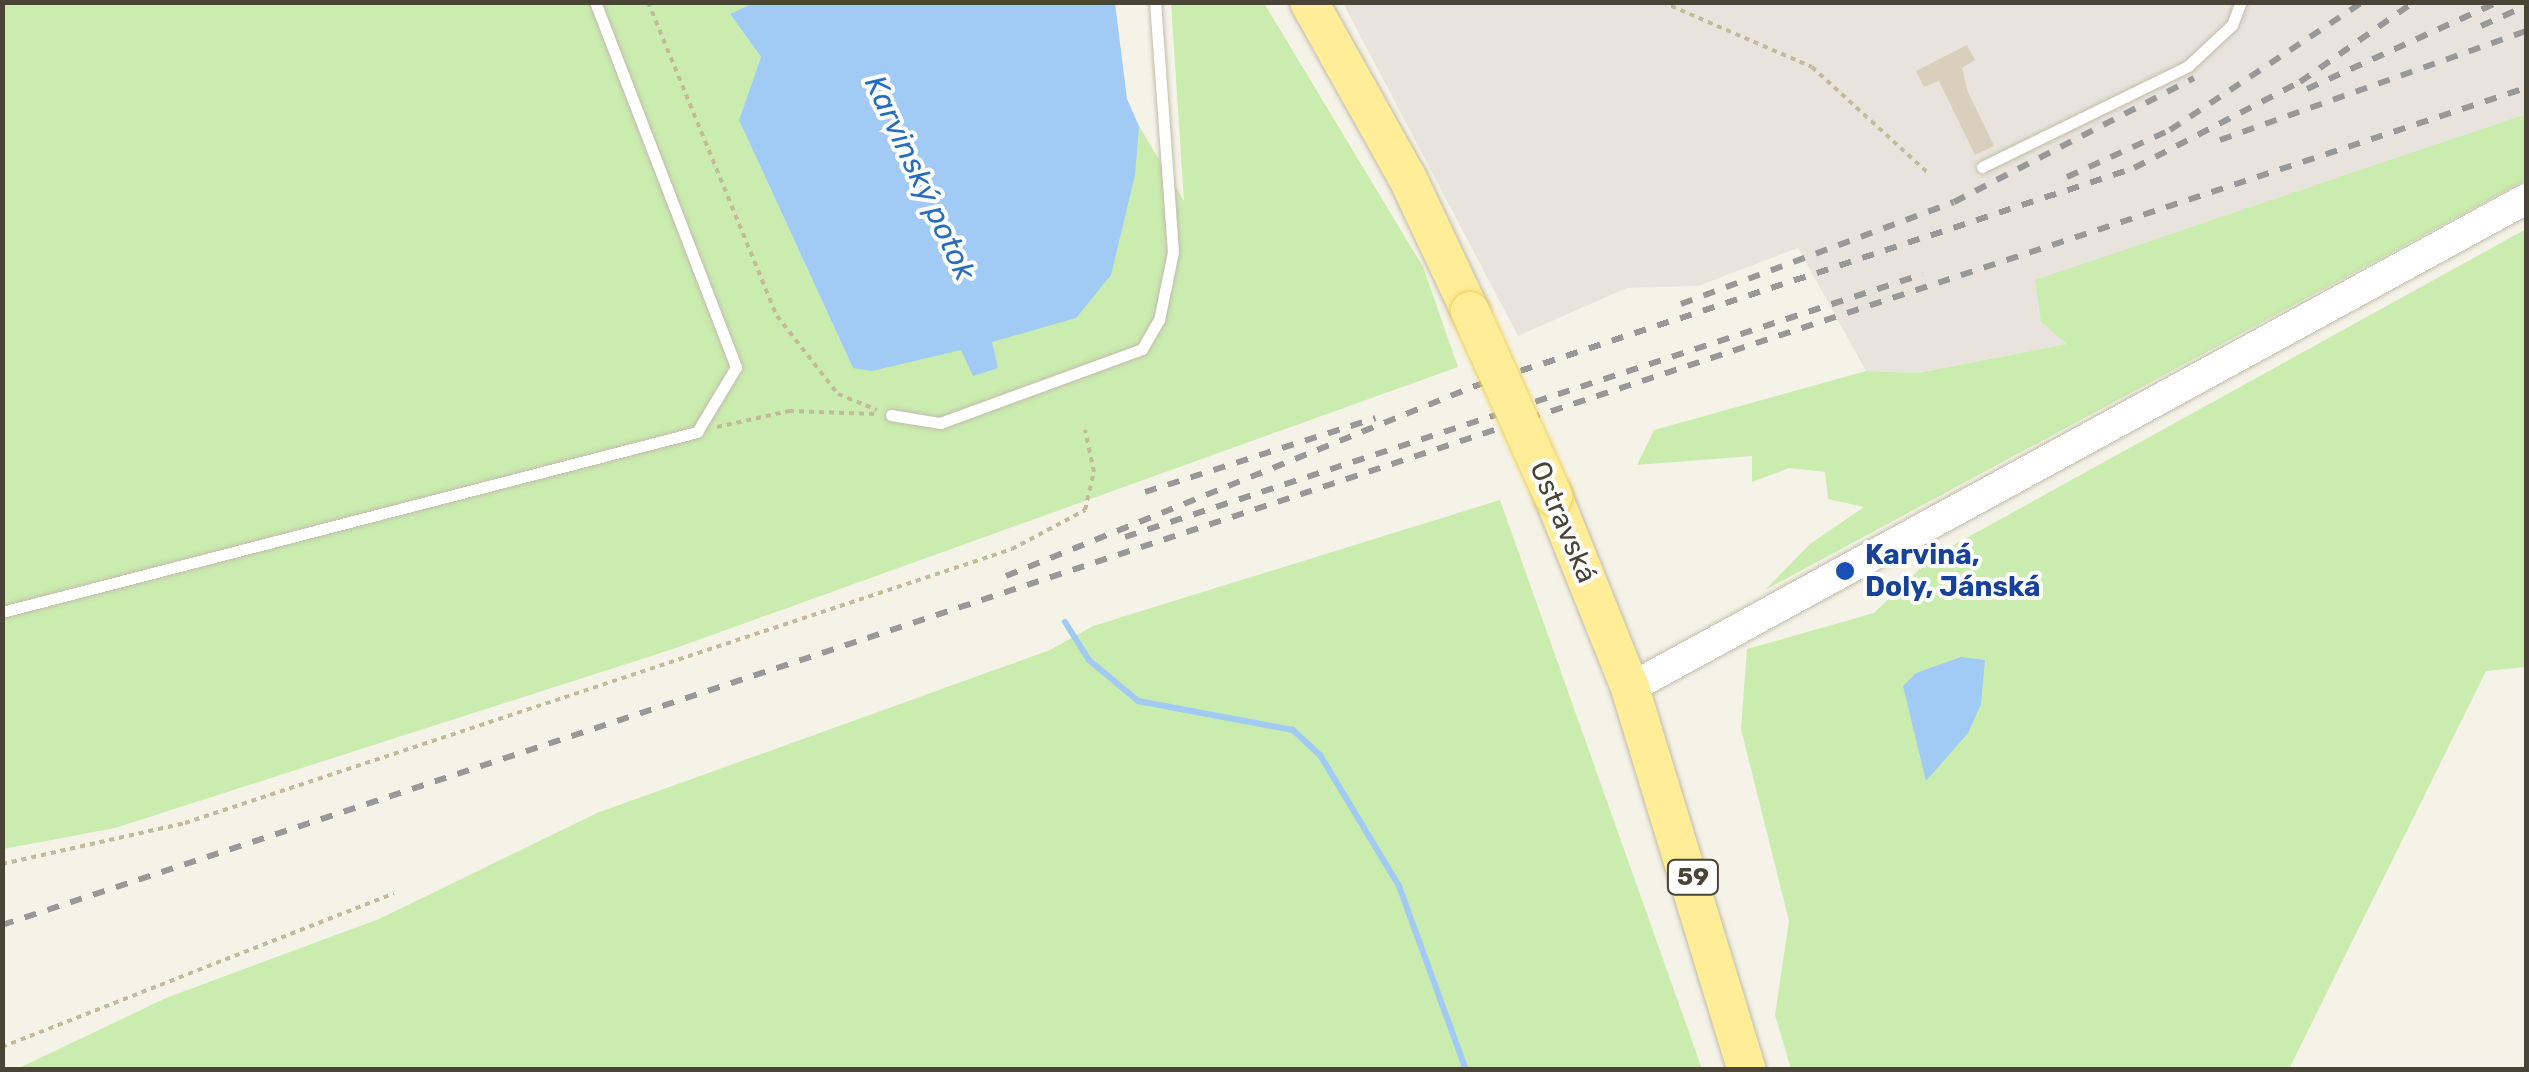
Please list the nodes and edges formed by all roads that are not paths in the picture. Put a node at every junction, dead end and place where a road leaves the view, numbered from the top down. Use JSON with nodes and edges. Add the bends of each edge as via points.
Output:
{"nodes":[{"id":1,"x":596,"y":2,"type":"edge"},
{"id":2,"x":1155,"y":2,"type":"edge"},
{"id":3,"x":1309,"y":2,"type":"edge"},
{"id":4,"x":2241,"y":2,"type":"edge"},
{"id":5,"x":1982,"y":167,"type":"dead end"},
{"id":6,"x":2526,"y":198,"type":"edge"},
{"id":7,"x":890,"y":415,"type":"road end"},
{"id":8,"x":2,"y":612,"type":"edge"},
{"id":9,"x":1630,"y":688,"type":"junction"},
{"id":10,"x":1747,"y":1070,"type":"edge"}],
"edges":[{"from":1,"to":8,"type":"lane","via":[[736,367],[697,432]]},
{"from":2,"to":7,"type":"lane","via":[[1173,252],[1159,320],[1142,349],[940,424]]},
{"from":3,"to":9,"type":"main road","name":"Ostravská","number":"59","bridge":true,"via":[[1408,178],[1552,496]]},
{"from":4,"to":5,"type":"lane","via":[[2232,25],[2188,66]]},
{"from":6,"to":9,"type":"street"},
{"from":9,"to":10,"type":"main road","name":"Ostravská","number":"59"}]}
